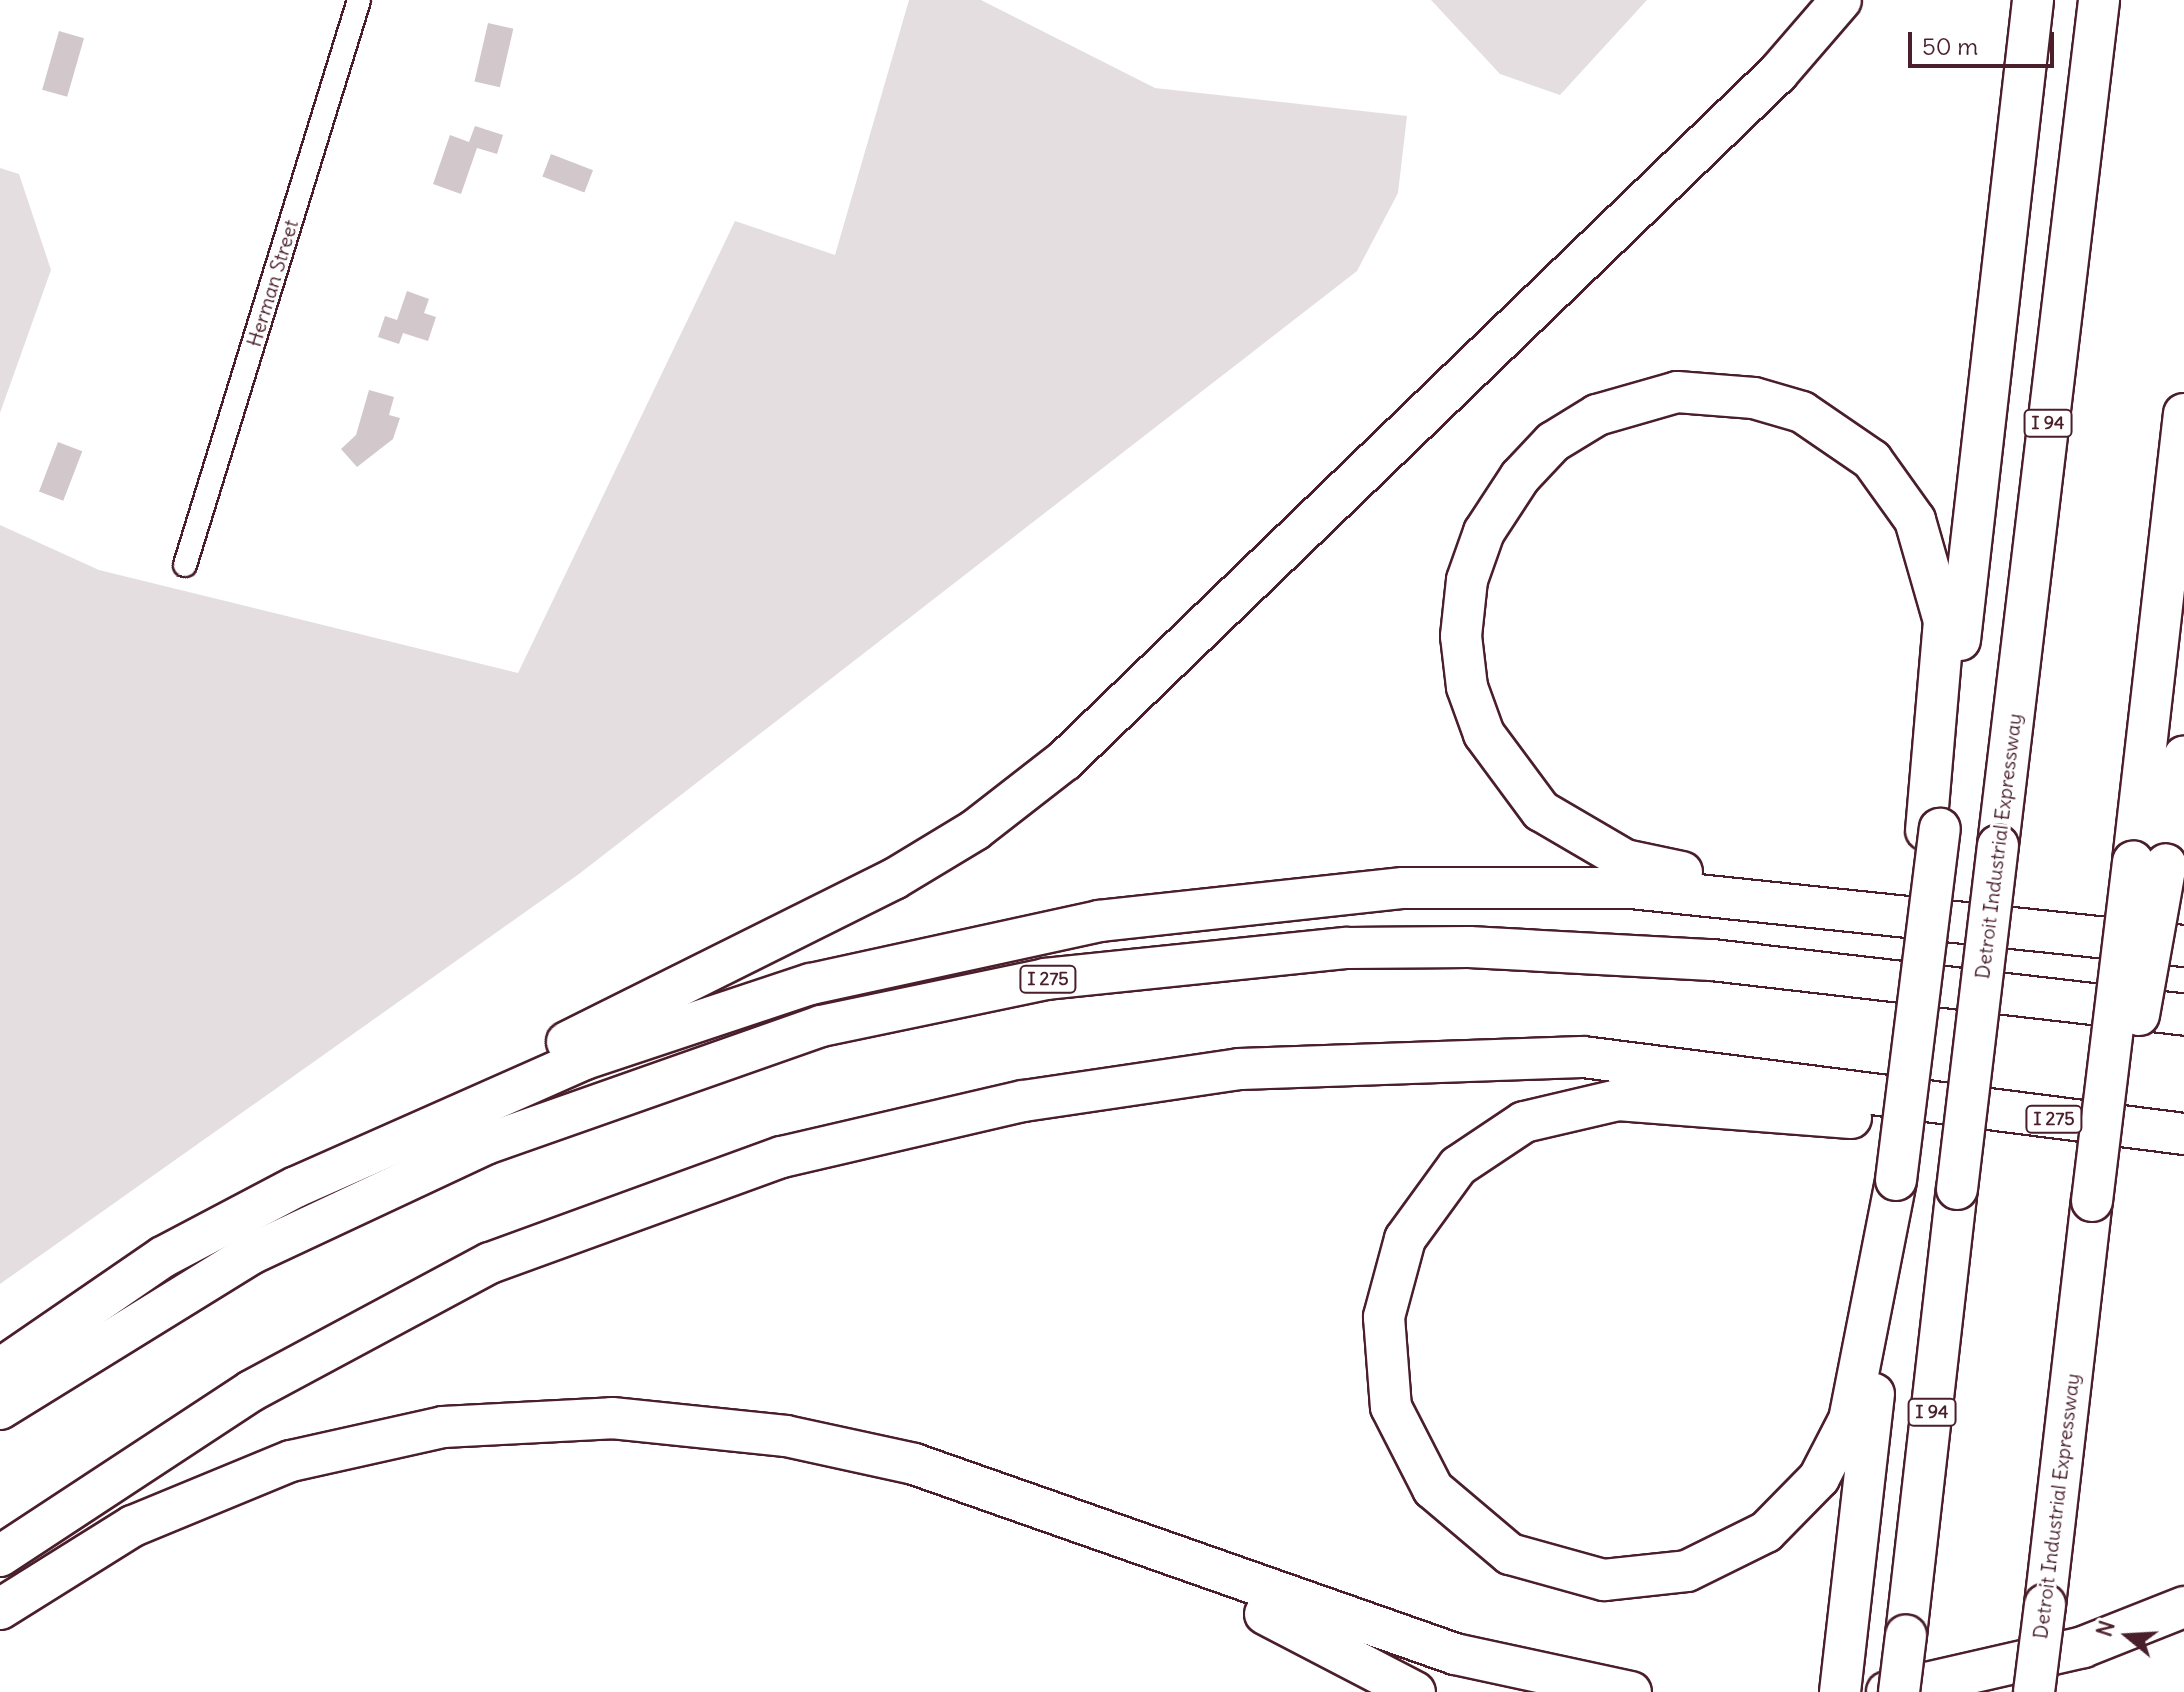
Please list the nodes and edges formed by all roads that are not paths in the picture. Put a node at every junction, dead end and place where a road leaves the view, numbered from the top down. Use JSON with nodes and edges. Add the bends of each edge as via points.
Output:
{"nodes":[{"id":1,"x":359,"y":0,"type":"edge"},
{"id":2,"x":1841,"y":0,"type":"edge"},
{"id":3,"x":2033,"y":0,"type":"edge"},
{"id":4,"x":2099,"y":0,"type":"edge"},
{"id":5,"x":2184,"y":414,"type":"edge"},
{"id":6,"x":185,"y":565,"type":"dead end"},
{"id":7,"x":2184,"y":757,"type":"edge"},
{"id":8,"x":1933,"y":830,"type":"junction"},
{"id":9,"x":2150,"y":863,"type":"junction"},
{"id":10,"x":2021,"y":928,"type":"junction"},
{"id":11,"x":2184,"y":946,"type":"edge"},
{"id":12,"x":2184,"y":1015,"type":"edge"},
{"id":13,"x":1947,"y":1106,"type":"junction"},
{"id":14,"x":2184,"y":1134,"type":"edge"},
{"id":15,"x":1896,"y":1180,"type":"junction"},
{"id":16,"x":296,"y":1187,"type":"junction"},
{"id":17,"x":0,"y":1369,"type":"edge"},
{"id":18,"x":0,"y":1409,"type":"edge"},
{"id":19,"x":848,"y":1450,"type":"junction"},
{"id":20,"x":0,"y":1556,"type":"edge"},
{"id":21,"x":2184,"y":1607,"type":"edge"},
{"id":22,"x":0,"y":1609,"type":"edge"},
{"id":23,"x":1415,"y":1692,"type":"edge"},
{"id":24,"x":1631,"y":1692,"type":"edge"},
{"id":25,"x":1840,"y":1692,"type":"edge"},
{"id":26,"x":1887,"y":1692,"type":"edge"},
{"id":27,"x":1899,"y":1692,"type":"edge"},
{"id":28,"x":2034,"y":1692,"type":"edge"}],
"edges":[{"from":1,"to":6,"type":"street","name":"Herman Street"},
{"from":2,"to":16,"type":"highway","via":[[1778,73],[1170,664],[1020,796],[894,879],[355,1145]]},
{"from":3,"to":8,"type":"highway"},
{"from":4,"to":27,"type":"highway","name":"Detroit Industrial Expressway","number":"I 94","bridge":true},
{"from":5,"to":9,"type":"highway"},
{"from":7,"to":9,"type":"highway"},
{"from":8,"to":10,"type":"highway","via":[[1944,621],[1915,520],[1872,460],[1802,412],[1717,392],[1640,401],[1597,415],[1553,442],[1484,532],[1467,580],[1461,636],[1467,687],[1484,734],[1541,811],[1625,860]]},
{"from":8,"to":15,"type":"highway","bridge":true,"via":[[1925,950]]},
{"from":9,"to":28,"type":"highway","name":"Detroit Industrial Expressway","bridge":true,"via":[[2137,1026],[2102,1107]]},
{"from":10,"to":11,"type":"highway"},
{"from":10,"to":16,"type":"highway","via":[[1631,888],[1403,888],[1171,910],[924,954],[683,1023]]},
{"from":12,"to":18,"type":"highway","number":"I 275","via":[[1741,962],[1469,947],[1347,948],[1045,979],[821,1026],[486,1144],[251,1254]]},
{"from":13,"to":14,"type":"highway","number":"I 275"},
{"from":13,"to":15,"type":"highway","via":[[1914,1123],[1618,1100],[1571,1106],[1493,1139],[1429,1198],[1390,1278],[1383,1360],[1391,1407],[1416,1466],[1480,1534],[1564,1574],[1658,1578],[1742,1549],[1797,1505],[1835,1453],[1858,1384],[1878,1246]]},
{"from":13,"to":20,"type":"highway","number":"I 275","via":[[1583,1057],[1239,1069],[921,1123],[782,1157],[490,1263],[251,1391]]},
{"from":15,"to":25,"type":"highway"},
{"from":16,"to":17,"type":"highway","via":[[163,1257]]},
{"from":19,"to":22,"type":"highway","via":[[714,1426],[612,1418],[443,1427],[291,1461],[206,1492],[133,1526]]},
{"from":19,"to":23,"type":"highway","via":[[1270,1616]]},
{"from":19,"to":24,"type":"highway","via":[[914,1464],[1455,1654]]},
{"from":21,"to":26,"type":"highway","via":[[2083,1647]]}]}
